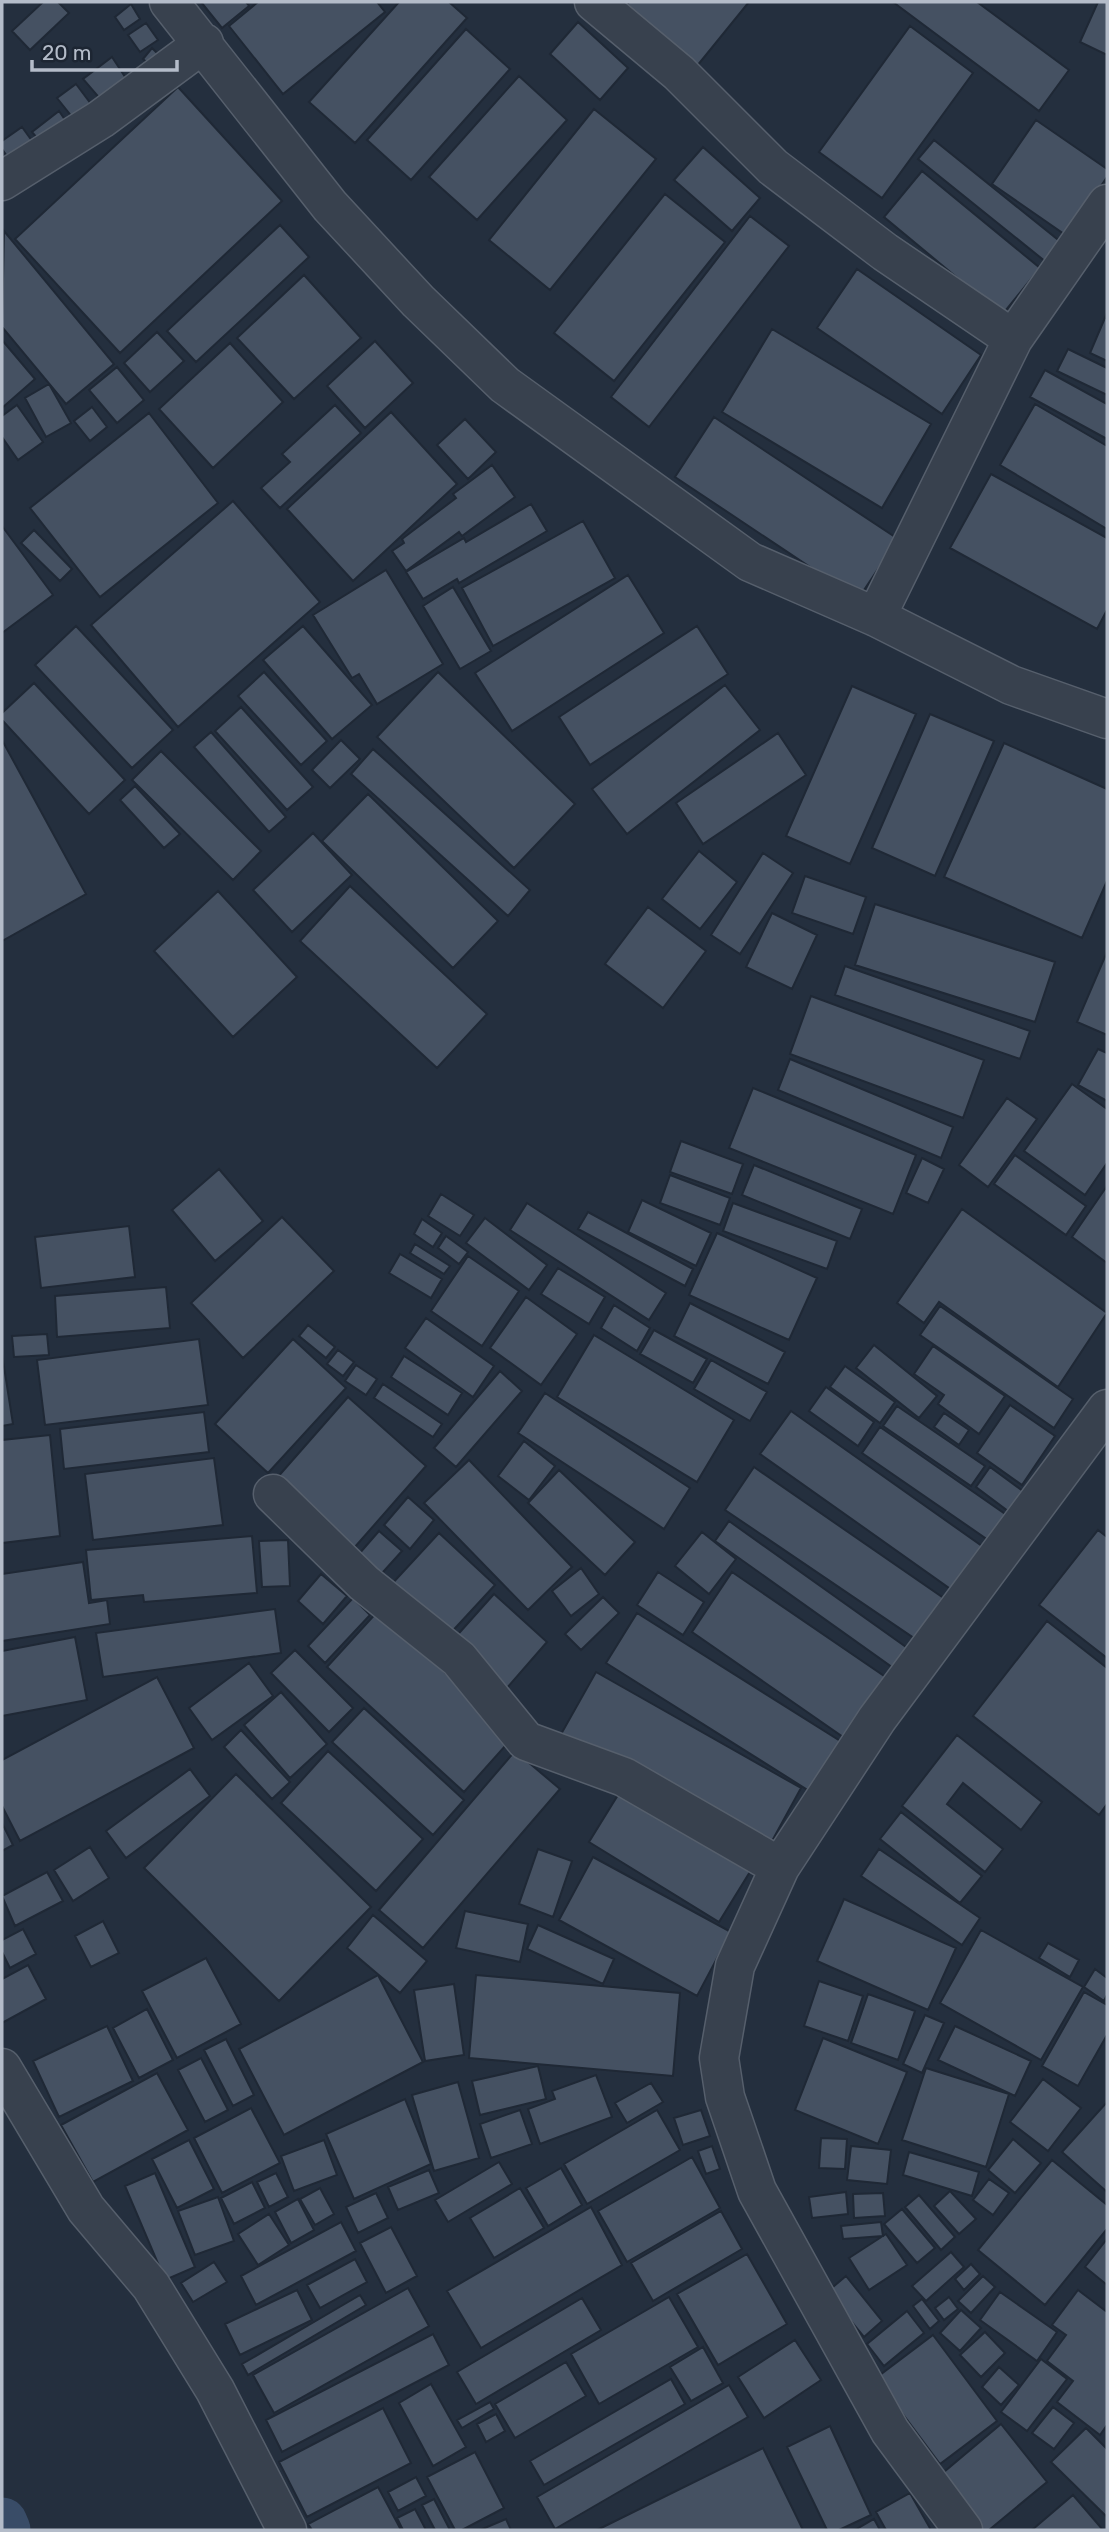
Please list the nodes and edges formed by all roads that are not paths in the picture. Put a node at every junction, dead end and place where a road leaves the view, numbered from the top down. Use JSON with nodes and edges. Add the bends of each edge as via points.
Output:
{"nodes":[{"id":1,"x":169,"y":2,"type":"edge"},
{"id":2,"x":594,"y":2,"type":"edge"},
{"id":3,"x":204,"y":43,"type":"junction"},
{"id":4,"x":2,"y":181,"type":"edge"},
{"id":5,"x":1107,"y":204,"type":"edge"},
{"id":6,"x":1013,"y":338,"type":"junction"},
{"id":7,"x":876,"y":617,"type":"junction"},
{"id":8,"x":1107,"y":719,"type":"edge"},
{"id":9,"x":1107,"y":1409,"type":"edge"},
{"id":10,"x":273,"y":1494,"type":"dead end"},
{"id":11,"x":780,"y":1867,"type":"junction"},
{"id":12,"x":2,"y":2068,"type":"edge"},
{"id":13,"x":287,"y":2530,"type":"edge"},
{"id":14,"x":963,"y":2530,"type":"edge"}],
"edges":[{"from":1,"to":3,"type":"street"},
{"from":2,"to":6,"type":"street","via":[[679,73],[773,167],[885,252]]},
{"from":3,"to":4,"type":"street","via":[[101,119]]},
{"from":3,"to":7,"type":"street","via":[[330,206],[505,385],[750,562]]},
{"from":5,"to":6,"type":"street"},
{"from":6,"to":7,"type":"street"},
{"from":7,"to":8,"type":"street","via":[[1011,685]]},
{"from":9,"to":11,"type":"street","via":[[877,1719]]},
{"from":10,"to":11,"type":"street","via":[[364,1583],[459,1659],[526,1741],[624,1777]]},
{"from":11,"to":14,"type":"street","via":[[735,1966],[719,2058],[725,2097],[757,2191],[890,2431]]},
{"from":12,"to":13,"type":"street","via":[[86,2209],[150,2286],[215,2390]]}]}
